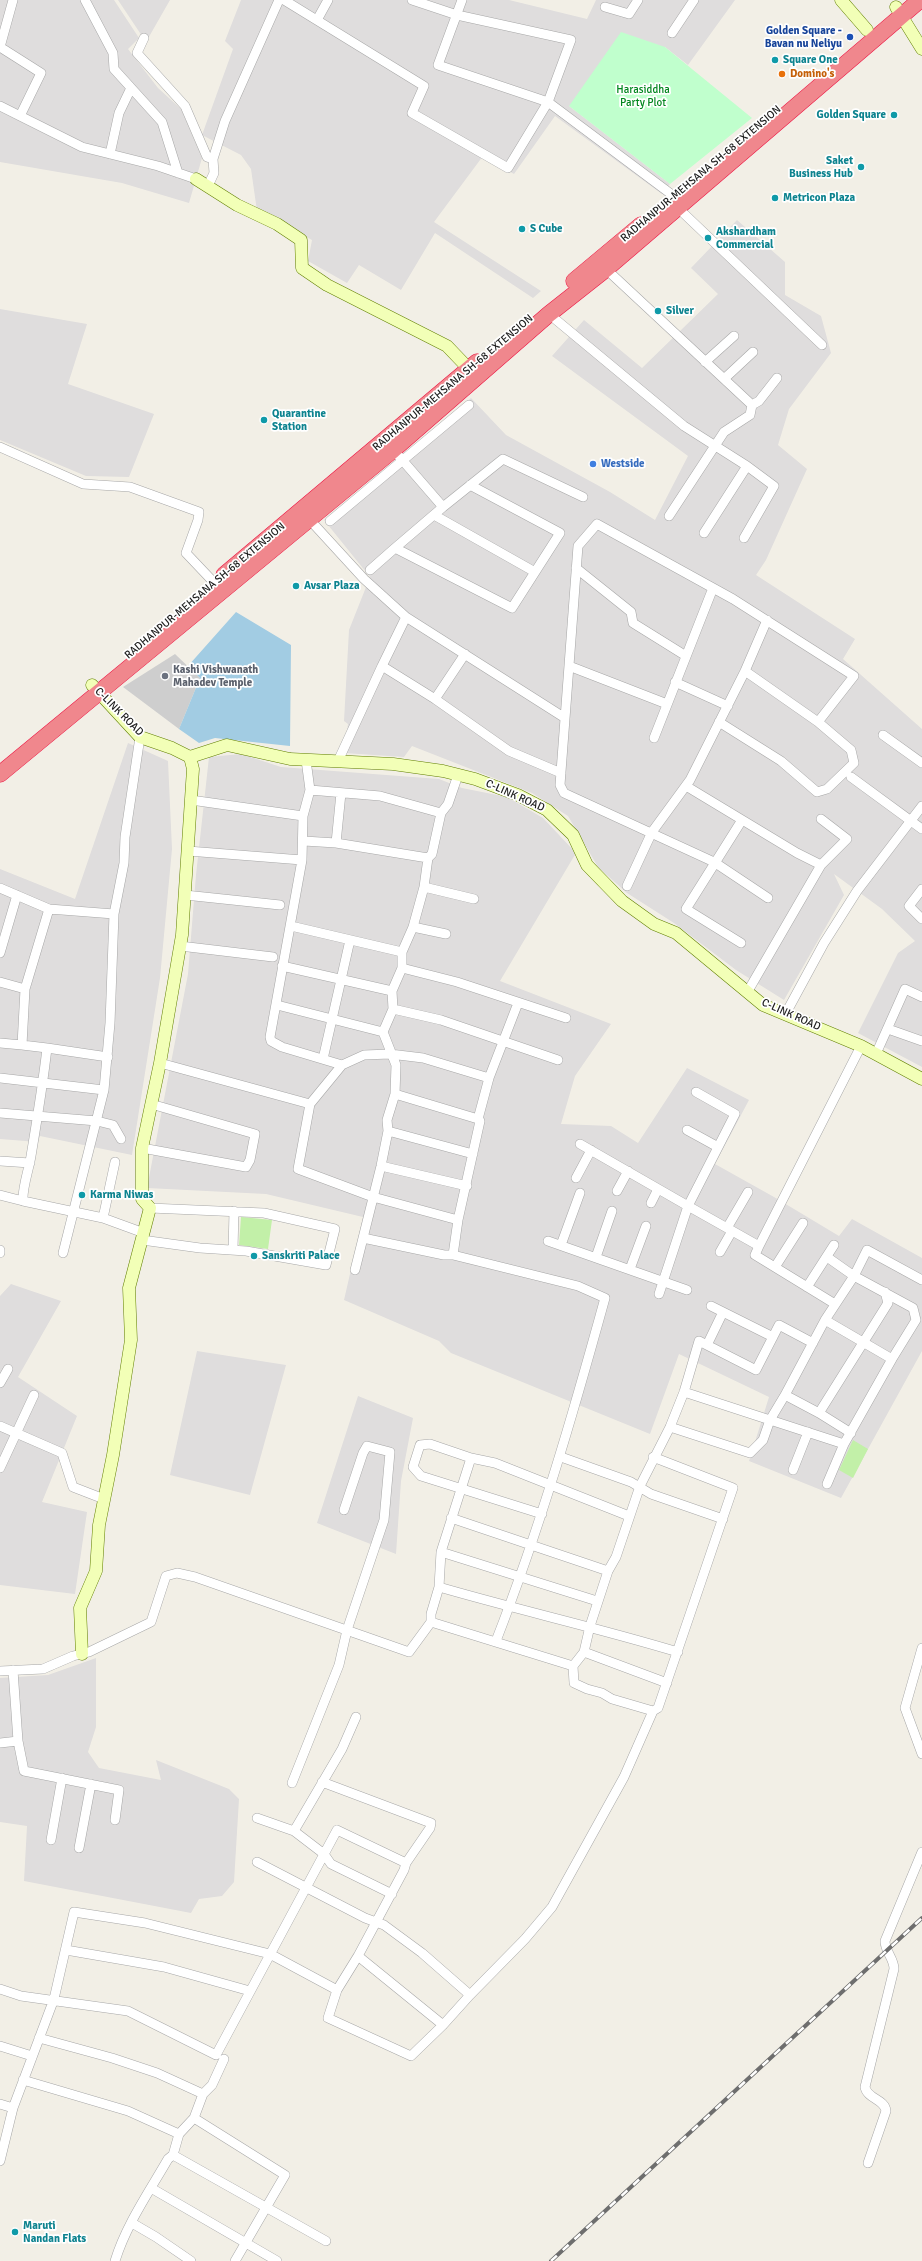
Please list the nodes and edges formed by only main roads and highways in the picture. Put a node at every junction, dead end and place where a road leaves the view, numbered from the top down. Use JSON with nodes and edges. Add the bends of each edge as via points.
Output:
{"nodes":[{"id":1,"x":920,"y":0,"type":"edge"},
{"id":2,"x":900,"y":7,"type":"edge"},
{"id":3,"x":676,"y":203,"type":"junction"},
{"id":4,"x":393,"y":450,"type":"junction"},
{"id":5,"x":219,"y":587,"type":"junction"},
{"id":6,"x":95,"y":689,"type":"junction"},
{"id":7,"x":0,"y":762,"type":"edge"},
{"id":8,"x":0,"y":774,"type":"edge"}],
"edges":[{"from":1,"to":2,"type":"highway"},
{"from":2,"to":3,"type":"highway"},
{"from":2,"to":3,"type":"highway","name":"RADHANPUR-MEHSANA SH-68 EXTENSION","via":[[867,30]]},
{"from":3,"to":4,"type":"highway","via":[[606,269],[549,314]]},
{"from":3,"to":4,"type":"highway","name":"RADHANPUR-MEHSANA SH-68 EXTENSION","via":[[469,369]]},
{"from":4,"to":5,"type":"highway","name":"RADHANPUR-MEHSANA SH-68 EXTENSION"},
{"from":4,"to":5,"type":"highway","via":[[309,519]]},
{"from":5,"to":6,"type":"highway","name":"RADHANPUR-MEHSANA SH-68 EXTENSION"},
{"from":6,"to":7,"type":"highway","name":"RADHANPUR-MEHSANA SH-68 EXTENSION"},
{"from":6,"to":8,"type":"highway"}]}
